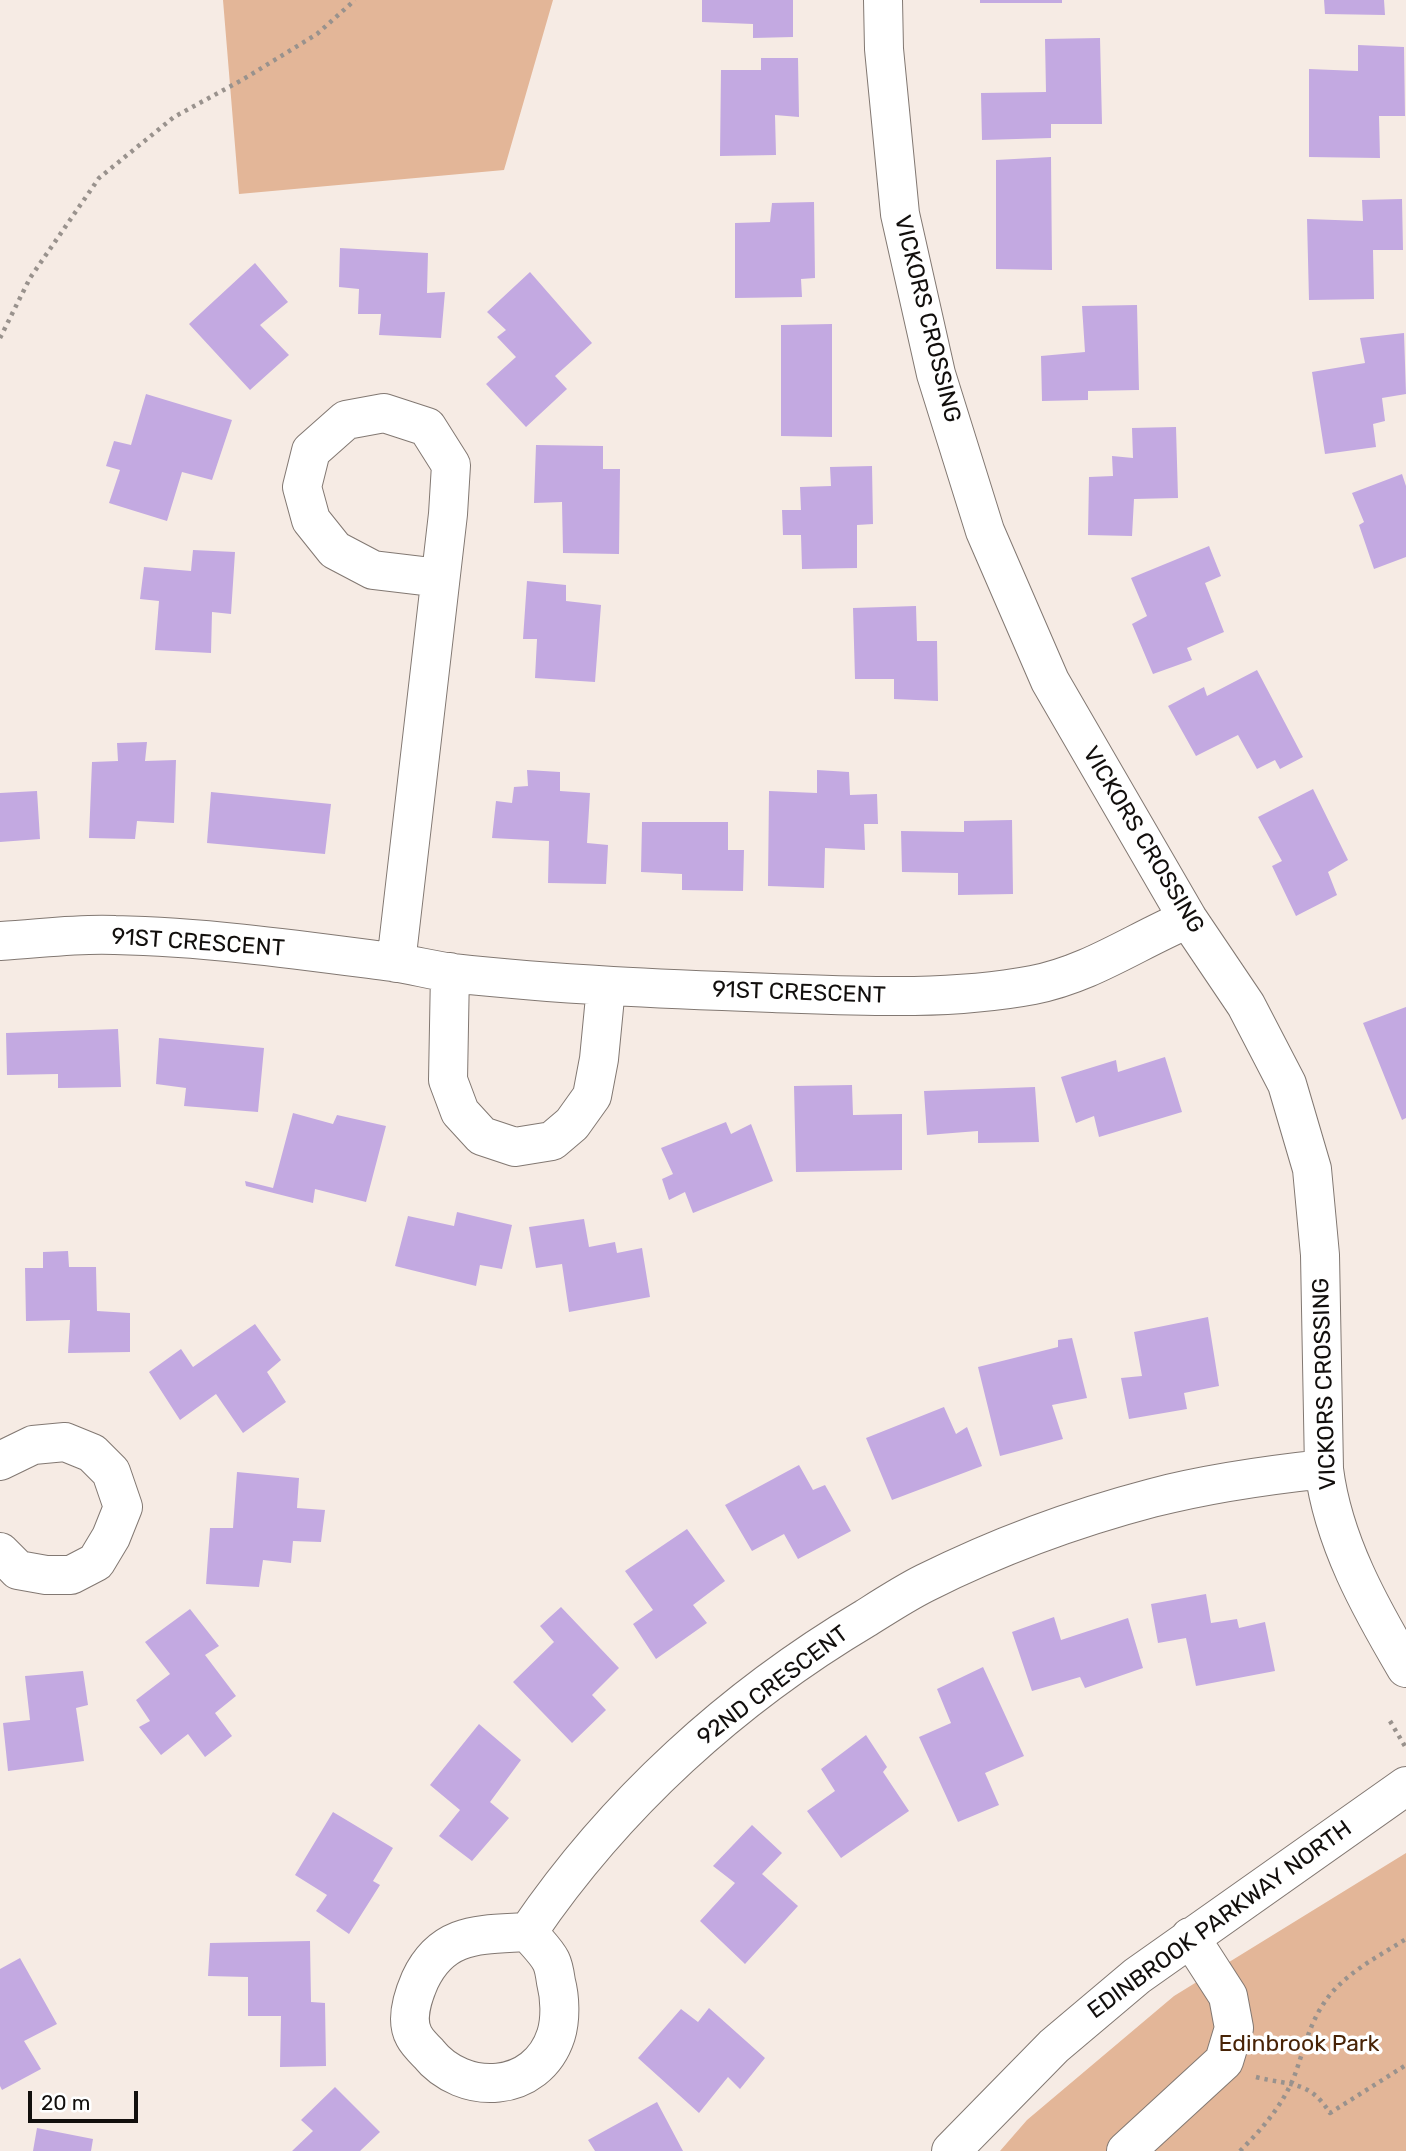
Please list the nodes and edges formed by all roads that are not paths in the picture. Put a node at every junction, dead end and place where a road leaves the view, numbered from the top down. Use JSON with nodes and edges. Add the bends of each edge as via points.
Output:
{"nodes":[{"id":1,"x":883,"y":0,"type":"edge"},
{"id":2,"x":440,"y":578,"type":"junction"},
{"id":3,"x":1188,"y":919,"type":"junction"},
{"id":4,"x":0,"y":941,"type":"edge"},
{"id":5,"x":396,"y":963,"type":"junction"},
{"id":6,"x":450,"y":972,"type":"junction"},
{"id":7,"x":606,"y":987,"type":"junction"},
{"id":8,"x":0,"y":1461,"type":"edge"},
{"id":9,"x":1324,"y":1469,"type":"junction"},
{"id":10,"x":0,"y":1552,"type":"edge"},
{"id":11,"x":1406,"y":1668,"type":"edge"},
{"id":12,"x":1406,"y":1786,"type":"edge"},
{"id":13,"x":528,"y":1931,"type":"dead end"},
{"id":14,"x":1190,"y":1937,"type":"junction"},
{"id":15,"x":951,"y":2151,"type":"edge"},
{"id":16,"x":1126,"y":2151,"type":"edge"}],
"edges":[{"from":1,"to":3,"type":"street","name":"VICKORS CROSSING","via":[[900,214],[936,374],[985,531],[1050,681]]},
{"from":2,"to":2,"type":"street","via":[[451,465],[427,427],[384,413],[346,420],[311,451],[302,487],[311,520],[335,550],[373,570]]},
{"from":2,"to":5,"type":"street"},
{"from":3,"to":7,"type":"street","name":"91ST CRESCENT","via":[[1091,967],[1035,985],[968,994],[864,996]]},
{"from":3,"to":9,"type":"street","name":"VICKORS CROSSING","via":[[1246,1005],[1287,1084],[1312,1169],[1320,1255]]},
{"from":4,"to":5,"type":"street","name":"91ST CRESCENT","via":[[113,934],[234,942]]},
{"from":5,"to":6,"type":"street","name":"91ST CRESCENT"},
{"from":6,"to":7,"type":"street","name":"91ST CRESCENT"},
{"from":6,"to":7,"type":"street","via":[[448,1080],[460,1112],[482,1136],[515,1147],[552,1141],[572,1124],[592,1096]]},
{"from":8,"to":10,"type":"street","via":[[33,1445],[65,1442],[92,1453],[111,1472],[122,1507],[96,1562],[71,1575],[18,1570]]},
{"from":9,"to":11,"type":"street","name":"VICKORS CROSSING","via":[[1327,1495],[1348,1557]]},
{"from":9,"to":13,"type":"street","name":"92ND CRESCENT","via":[[1153,1498],[1038,1534],[924,1583],[820,1646],[722,1719],[631,1802]]},
{"from":12,"to":14,"type":"street","name":"EDINBROOK PARKWAY NORTH"},
{"from":14,"to":15,"type":"street","name":"EDINBROOK PARKWAY NORTH","via":[[1054,2046]]},
{"from":14,"to":16,"type":"street","via":[[1228,1996],[1234,2028],[1224,2061]]}]}
